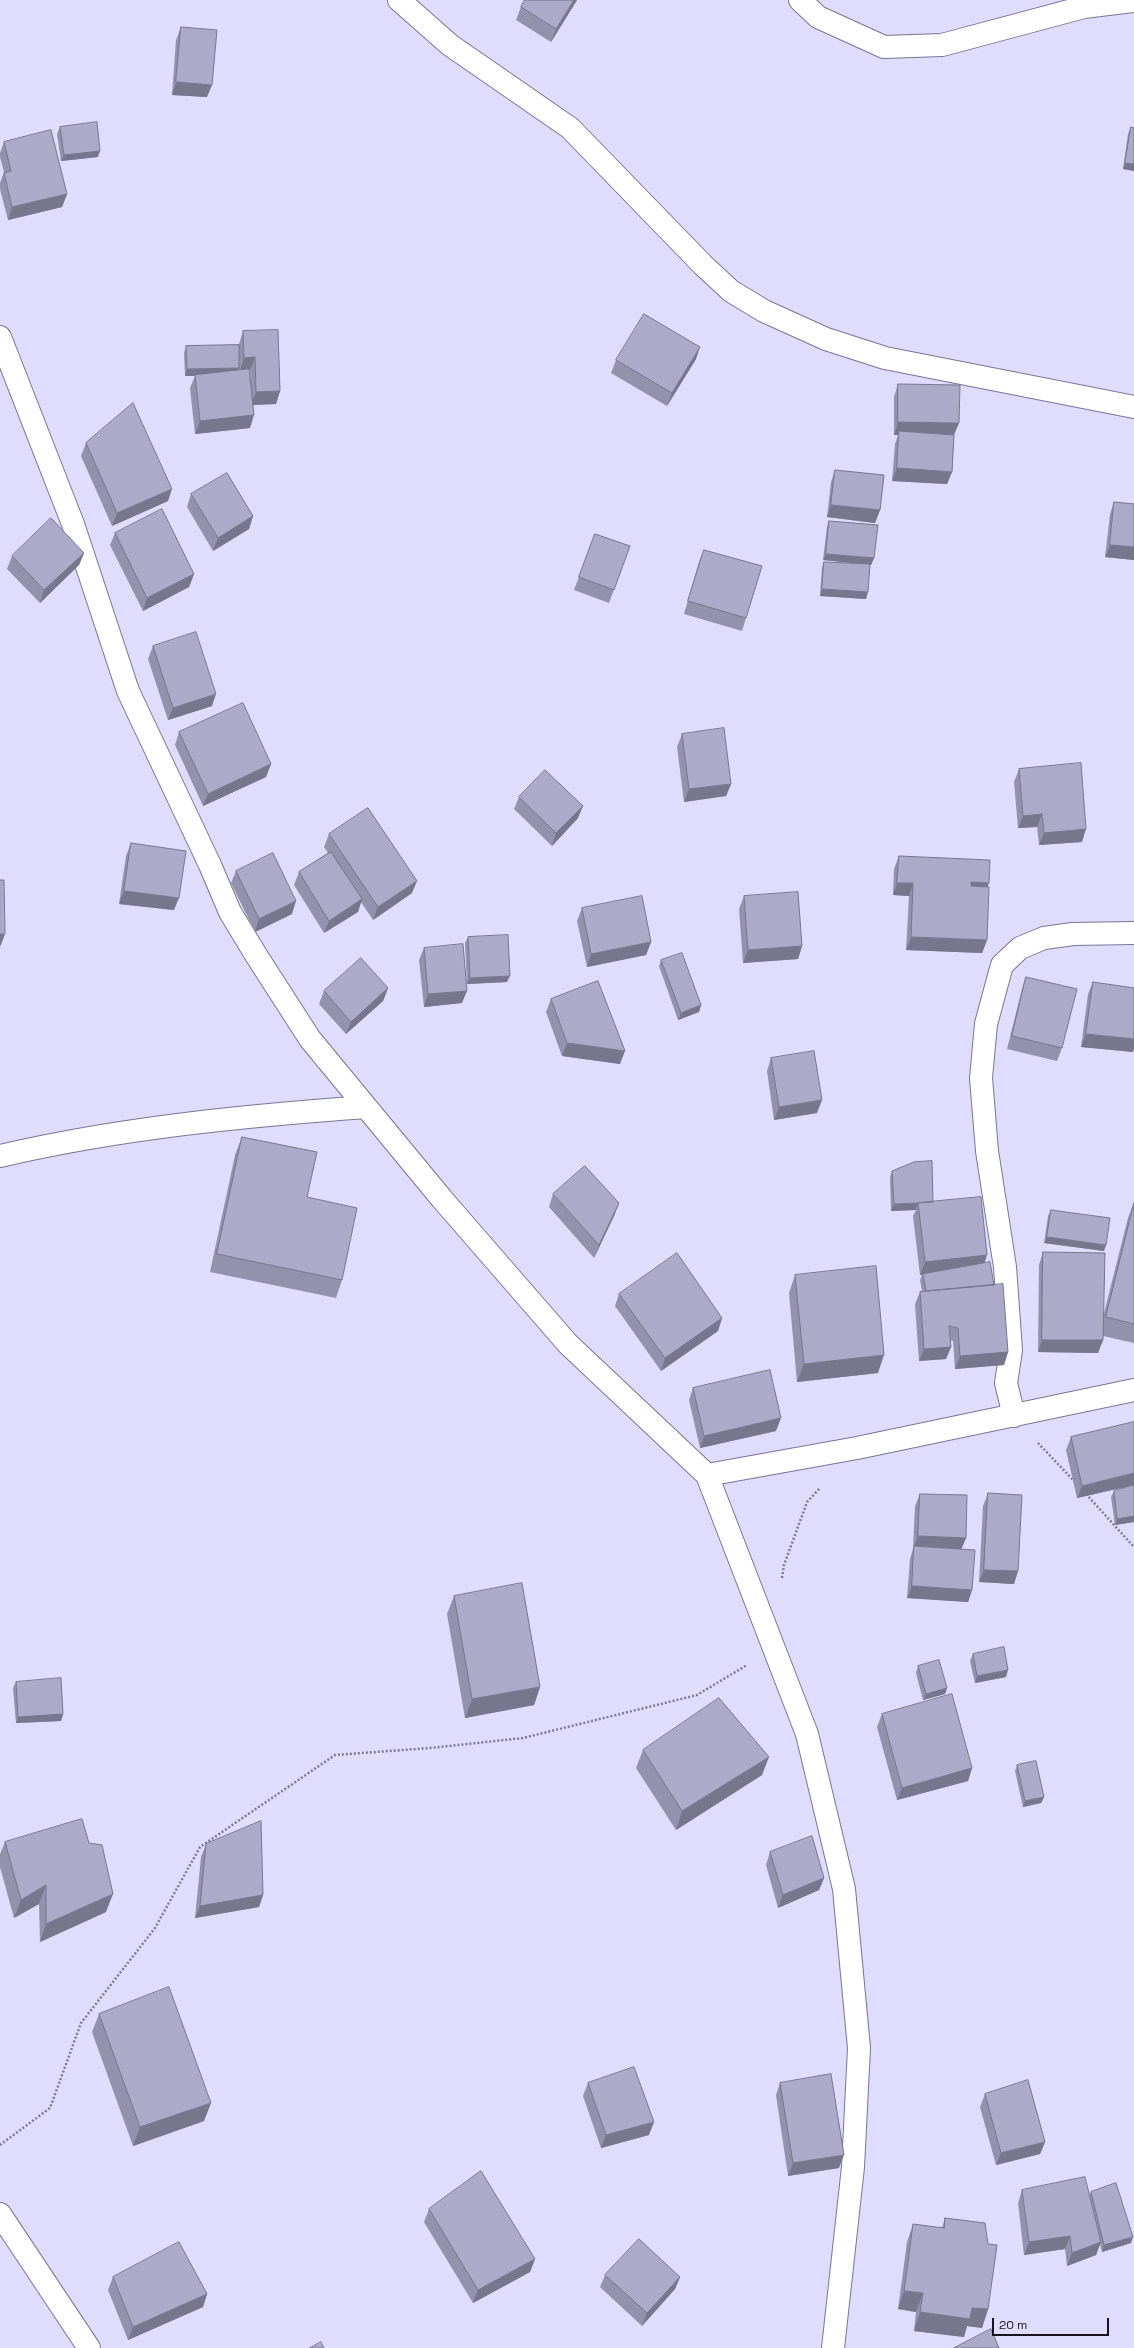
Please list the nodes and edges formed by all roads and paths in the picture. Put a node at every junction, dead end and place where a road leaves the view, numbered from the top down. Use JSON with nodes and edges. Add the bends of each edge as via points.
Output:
{"nodes":[{"id":1,"x":399,"y":0,"type":"edge"},
{"id":2,"x":800,"y":0,"type":"edge"},
{"id":3,"x":1134,"y":1,"type":"edge"},
{"id":4,"x":0,"y":337,"type":"edge"},
{"id":5,"x":1134,"y":407,"type":"edge"},
{"id":6,"x":1134,"y":933,"type":"edge"},
{"id":7,"x":366,"y":1107,"type":"junction"},
{"id":8,"x":0,"y":1156,"type":"edge"},
{"id":9,"x":1134,"y":1390,"type":"edge"},
{"id":10,"x":1014,"y":1416,"type":"junction"},
{"id":11,"x":707,"y":1475,"type":"junction"},
{"id":12,"x":1077,"y":1485,"type":"edge"},
{"id":13,"x":822,"y":1486,"type":"dead end"},
{"id":14,"x":1082,"y":1490,"type":"edge"},
{"id":15,"x":1134,"y":1547,"type":"edge"},
{"id":16,"x":782,"y":1580,"type":"dead end"},
{"id":17,"x":774,"y":1649,"type":"junction"},
{"id":18,"x":0,"y":2145,"type":"edge"},
{"id":19,"x":0,"y":2214,"type":"edge"},
{"id":20,"x":89,"y":2348,"type":"edge"},
{"id":21,"x":833,"y":2348,"type":"edge"}],
"edges":[{"from":1,"to":5,"type":"street","via":[[450,45],[570,128],[731,291],[764,311],[826,339],[885,358]]},
{"from":2,"to":3,"type":"street","via":[[818,17],[884,47],[942,45],[1084,6]]},
{"from":4,"to":7,"type":"street","via":[[73,524],[128,691],[230,912],[310,1039]]},
{"from":6,"to":10,"type":"street","via":[[1073,934],[1044,938],[1020,948],[1002,965],[988,1018],[981,1078],[987,1151],[1005,1267],[1010,1350],[1006,1383]]},
{"from":7,"to":8,"type":"street","via":[[231,1117],[64,1141]]},
{"from":7,"to":11,"type":"street","via":[[568,1344]]},
{"from":9,"to":10,"type":"street"},
{"from":10,"to":11,"type":"street"},
{"from":10,"to":12,"type":"path"},
{"from":11,"to":17,"type":"street"},
{"from":13,"to":16,"type":"path","via":[[807,1502],[784,1565]]},
{"from":14,"to":15,"type":"path"},
{"from":17,"to":18,"type":"path","via":[[697,1695],[531,1736],[430,1748],[335,1755],[200,1847],[155,1928],[81,2023],[50,2108]]},
{"from":17,"to":21,"type":"street","via":[[807,1734],[844,1889],[859,2048],[853,2166]]},
{"from":19,"to":20,"type":"street"}]}
